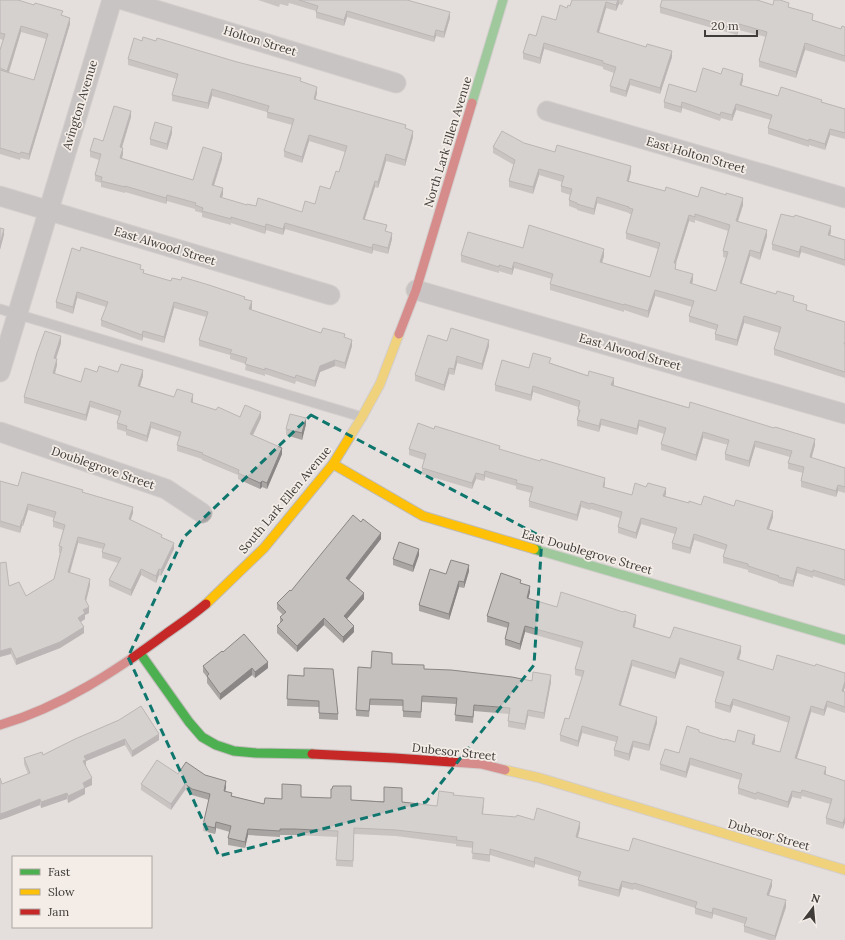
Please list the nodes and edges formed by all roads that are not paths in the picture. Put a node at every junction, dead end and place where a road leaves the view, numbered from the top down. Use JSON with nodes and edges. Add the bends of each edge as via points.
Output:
{"nodes":[{"id":1,"x":112,"y":0,"type":"edge"},
{"id":2,"x":123,"y":0,"type":"edge"},
{"id":3,"x":503,"y":0,"type":"edge"},
{"id":4,"x":396,"y":83,"type":"dead end"},
{"id":5,"x":547,"y":111,"type":"dead end"},
{"id":6,"x":0,"y":196,"type":"edge"},
{"id":7,"x":845,"y":198,"type":"edge"},
{"id":8,"x":48,"y":211,"type":"junction"},
{"id":9,"x":416,"y":290,"type":"junction"},
{"id":10,"x":330,"y":295,"type":"dead end"},
{"id":11,"x":9,"y":311,"type":"edge"},
{"id":12,"x":0,"y":372,"type":"edge"},
{"id":13,"x":845,"y":414,"type":"edge"},
{"id":14,"x":362,"y":417,"type":"junction"},
{"id":15,"x":0,"y":432,"type":"edge"},
{"id":16,"x":333,"y":464,"type":"junction"},
{"id":17,"x":202,"y":513,"type":"dead end"},
{"id":18,"x":845,"y":640,"type":"edge"},
{"id":19,"x":140,"y":654,"type":"junction"},
{"id":20,"x":0,"y":725,"type":"edge"},
{"id":21,"x":845,"y":870,"type":"edge"}],
"edges":[{"from":1,"to":8,"type":"street","name":"Avington Avenue"},
{"from":2,"to":4,"type":"street","name":"Holton Street"},
{"from":3,"to":9,"type":"street","name":"North Lark Ellen Avenue"},
{"from":5,"to":7,"type":"street","name":"East Holton Street"},
{"from":6,"to":8,"type":"street","name":"East Alwood Street"},
{"from":8,"to":10,"type":"street","name":"East Alwood Street"},
{"from":8,"to":11,"type":"street","name":"Avington Avenue"},
{"from":9,"to":13,"type":"street","name":"East Alwood Street"},
{"from":9,"to":14,"type":"street","name":"South Lark Ellen Avenue","via":[[380,384]]},
{"from":11,"to":12,"type":"street","name":"Avington Avenue"},
{"from":11,"to":14,"type":"lane"},
{"from":14,"to":16,"type":"street","name":"South Lark Ellen Avenue"},
{"from":15,"to":17,"type":"street","name":"Doublegrove Street","via":[[166,489]]},
{"from":16,"to":18,"type":"street","name":"East Doublegrove Street","via":[[423,516]]},
{"from":16,"to":19,"type":"street","name":"South Lark Ellen Avenue","via":[[264,548],[205,605]]},
{"from":19,"to":20,"type":"street","name":"South Lark Ellen Avenue","via":[[76,693],[20,720]]},
{"from":19,"to":21,"type":"street","name":"Dubesor Street","via":[[202,737],[234,751],[481,764],[540,778]]}]}
